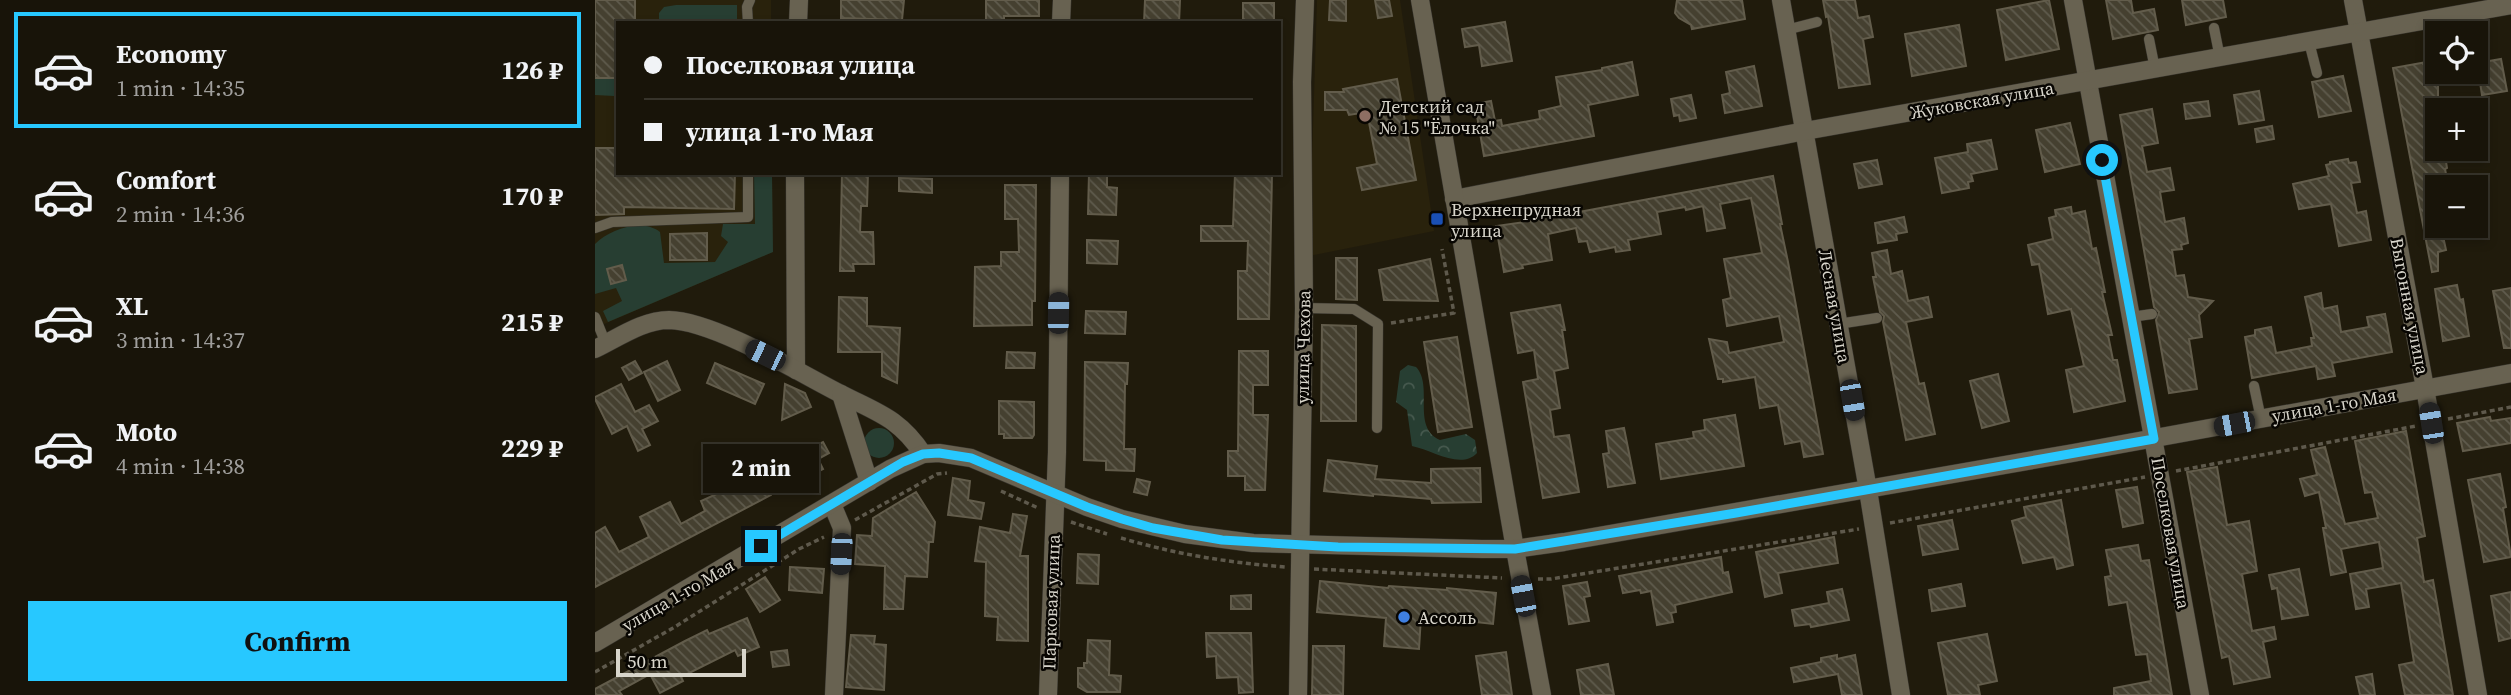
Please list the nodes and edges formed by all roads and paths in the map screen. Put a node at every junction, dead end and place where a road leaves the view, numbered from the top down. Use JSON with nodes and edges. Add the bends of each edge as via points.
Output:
{"nodes":[{"id":1,"x":750,"y":0,"type":"edge"},
{"id":2,"x":799,"y":0,"type":"edge"},
{"id":3,"x":1062,"y":0,"type":"edge"},
{"id":4,"x":1305,"y":0,"type":"edge"},
{"id":5,"x":1420,"y":0,"type":"edge"},
{"id":6,"x":1781,"y":0,"type":"edge"},
{"id":7,"x":2073,"y":0,"type":"edge"},
{"id":8,"x":2353,"y":0,"type":"edge"},
{"id":9,"x":2511,"y":5,"type":"edge"},
{"id":10,"x":748,"y":21,"type":"edge"},
{"id":11,"x":798,"y":21,"type":"edge"},
{"id":12,"x":1061,"y":21,"type":"edge"},
{"id":13,"x":1817,"y":22,"type":"dead end"},
{"id":14,"x":2214,"y":28,"type":"dead end"},
{"id":15,"x":1787,"y":30,"type":"junction"},
{"id":16,"x":2358,"y":33,"type":"junction"},
{"id":17,"x":2149,"y":39,"type":"dead end"},
{"id":18,"x":2309,"y":42,"type":"junction"},
{"id":19,"x":2220,"y":58,"type":"junction"},
{"id":20,"x":2155,"y":69,"type":"junction"},
{"id":21,"x":2316,"y":73,"type":"dead end"},
{"id":22,"x":2088,"y":81,"type":"junction"},
{"id":23,"x":1805,"y":131,"type":"junction"},
{"id":24,"x":748,"y":175,"type":"edge"},
{"id":25,"x":795,"y":175,"type":"edge"},
{"id":26,"x":1060,"y":175,"type":"edge"},
{"id":27,"x":1454,"y":199,"type":"junction"},
{"id":28,"x":595,"y":228,"type":"edge"},
{"id":29,"x":1442,"y":249,"type":"dead end"},
{"id":30,"x":1304,"y":308,"type":"junction"},
{"id":31,"x":2152,"y":314,"type":"dead end"},
{"id":32,"x":595,"y":317,"type":"edge"},
{"id":33,"x":2131,"y":317,"type":"junction"},
{"id":34,"x":1877,"y":318,"type":"dead end"},
{"id":35,"x":1378,"y":324,"type":"junction"},
{"id":36,"x":1838,"y":324,"type":"junction"},
{"id":37,"x":601,"y":347,"type":"edge"},
{"id":38,"x":796,"y":370,"type":"junction"},
{"id":39,"x":2511,"y":373,"type":"edge"},
{"id":40,"x":2254,"y":386,"type":"dead end"},
{"id":41,"x":2425,"y":388,"type":"junction"},
{"id":42,"x":841,"y":394,"type":"junction"},
{"id":43,"x":2511,"y":407,"type":"edge"},
{"id":44,"x":2261,"y":419,"type":"junction"},
{"id":45,"x":2431,"y":423,"type":"junction"},
{"id":46,"x":1377,"y":428,"type":"dead end"},
{"id":47,"x":2154,"y":439,"type":"junction"},
{"id":48,"x":923,"y":454,"type":"junction"},
{"id":49,"x":957,"y":475,"type":"dead end"},
{"id":50,"x":2160,"y":475,"type":"junction"},
{"id":51,"x":869,"y":482,"type":"junction"},
{"id":52,"x":995,"y":488,"type":"dead end"},
{"id":53,"x":1868,"y":490,"type":"junction"},
{"id":54,"x":1055,"y":494,"type":"junction"},
{"id":55,"x":832,"y":504,"type":"junction"},
{"id":56,"x":1054,"y":515,"type":"junction"},
{"id":57,"x":1873,"y":526,"type":"junction"},
{"id":58,"x":842,"y":528,"type":"junction"},
{"id":59,"x":1299,"y":546,"type":"junction"},
{"id":60,"x":1515,"y":549,"type":"junction"},
{"id":61,"x":1520,"y":578,"type":"junction"},
{"id":62,"x":595,"y":643,"type":"edge"},
{"id":63,"x":595,"y":672,"type":"edge"},
{"id":64,"x":834,"y":695,"type":"edge"},
{"id":65,"x":1048,"y":695,"type":"edge"},
{"id":66,"x":1298,"y":695,"type":"edge"},
{"id":67,"x":1542,"y":695,"type":"edge"},
{"id":68,"x":1901,"y":695,"type":"edge"},
{"id":69,"x":2200,"y":695,"type":"edge"},
{"id":70,"x":2478,"y":695,"type":"edge"}],
"edges":[{"from":1,"to":10,"type":"lane"},
{"from":2,"to":11,"type":"street"},
{"from":3,"to":12,"type":"street"},
{"from":4,"to":30,"type":"street","name":"улица Чехова"},
{"from":5,"to":27,"type":"street"},
{"from":6,"to":15,"type":"street","name":"Лесная улица"},
{"from":7,"to":22,"type":"street","name":"Поселковая улица"},
{"from":8,"to":16,"type":"street","name":"Выгонная улица"},
{"from":9,"to":16,"type":"street","name":"Жуковская улица"},
{"from":13,"to":15,"type":"lane"},
{"from":14,"to":19,"type":"lane"},
{"from":15,"to":23,"type":"street","name":"Лесная улица"},
{"from":16,"to":18,"type":"street","name":"Жуковская улица"},
{"from":16,"to":41,"type":"street","name":"Выгонная улица"},
{"from":17,"to":20,"type":"lane"},
{"from":18,"to":19,"type":"street","name":"Жуковская улица"},
{"from":18,"to":21,"type":"lane"},
{"from":19,"to":20,"type":"street","name":"Жуковская улица"},
{"from":20,"to":22,"type":"street","name":"Жуковская улица"},
{"from":22,"to":23,"type":"street","name":"Жуковская улица"},
{"from":22,"to":33,"type":"street","name":"Поселковая улица"},
{"from":23,"to":27,"type":"street","name":"Жуковская улица"},
{"from":23,"to":36,"type":"street","name":"Лесная улица"},
{"from":24,"to":28,"type":"lane","via":[[748,217],[612,222]]},
{"from":25,"to":38,"type":"street"},
{"from":26,"to":54,"type":"street","name":"Парковая улица"},
{"from":27,"to":60,"type":"street"},
{"from":29,"to":35,"type":"path","via":[[1454,313]]},
{"from":30,"to":35,"type":"lane","via":[[1354,309]]},
{"from":30,"to":59,"type":"street","name":"улица Чехова"},
{"from":31,"to":33,"type":"lane"},
{"from":32,"to":37,"type":"lane"},
{"from":33,"to":47,"type":"street","name":"Поселковая улица"},
{"from":34,"to":36,"type":"lane"},
{"from":35,"to":46,"type":"lane"},
{"from":36,"to":53,"type":"street","name":"Лесная улица"},
{"from":37,"to":38,"type":"street","via":[[645,324],[669,320],[698,326]]},
{"from":38,"to":42,"type":"street"},
{"from":39,"to":41,"type":"street","name":"улица 1-го Мая"},
{"from":40,"to":44,"type":"lane"},
{"from":41,"to":44,"type":"street","name":"улица 1-го Мая"},
{"from":41,"to":45,"type":"street","name":"Выгонная улица"},
{"from":42,"to":48,"type":"street","via":[[899,424]]},
{"from":42,"to":51,"type":"street"},
{"from":43,"to":45,"type":"path"},
{"from":44,"to":47,"type":"street","name":"улица 1-го Мая"},
{"from":45,"to":50,"type":"path"},
{"from":45,"to":70,"type":"street","name":"Выгонная улица"},
{"from":47,"to":50,"type":"street","name":"Поселковая улица"},
{"from":47,"to":53,"type":"street","name":"улица 1-го Мая"},
{"from":48,"to":51,"type":"street","name":"улица 1-го Мая"},
{"from":48,"to":54,"type":"street","name":"улица 1-го Мая","via":[[971,458]]},
{"from":49,"to":58,"type":"path","via":[[937,474]]},
{"from":50,"to":57,"type":"path"},
{"from":50,"to":69,"type":"street","name":"Поселковая улица"},
{"from":51,"to":55,"type":"street","name":"улица 1-го Мая"},
{"from":52,"to":56,"type":"path"},
{"from":53,"to":57,"type":"street","name":"Лесная улица"},
{"from":53,"to":60,"type":"street","name":"улица 1-го Мая"},
{"from":54,"to":56,"type":"street","name":"Парковая улица"},
{"from":54,"to":59,"type":"street","name":"улица 1-го Мая","via":[[1153,528]]},
{"from":55,"to":58,"type":"street"},
{"from":55,"to":62,"type":"street","name":"улица 1-го Мая"},
{"from":56,"to":65,"type":"street","name":"Парковая улица"},
{"from":57,"to":61,"type":"path","via":[[1551,579]]},
{"from":57,"to":68,"type":"street","name":"Лесная улица"},
{"from":58,"to":63,"type":"path","via":[[799,549]]},
{"from":58,"to":64,"type":"street"},
{"from":59,"to":60,"type":"street","name":"улица 1-го Мая"},
{"from":59,"to":66,"type":"street","name":"улица Чехова"},
{"from":60,"to":61,"type":"street"},
{"from":61,"to":67,"type":"street"}]}
